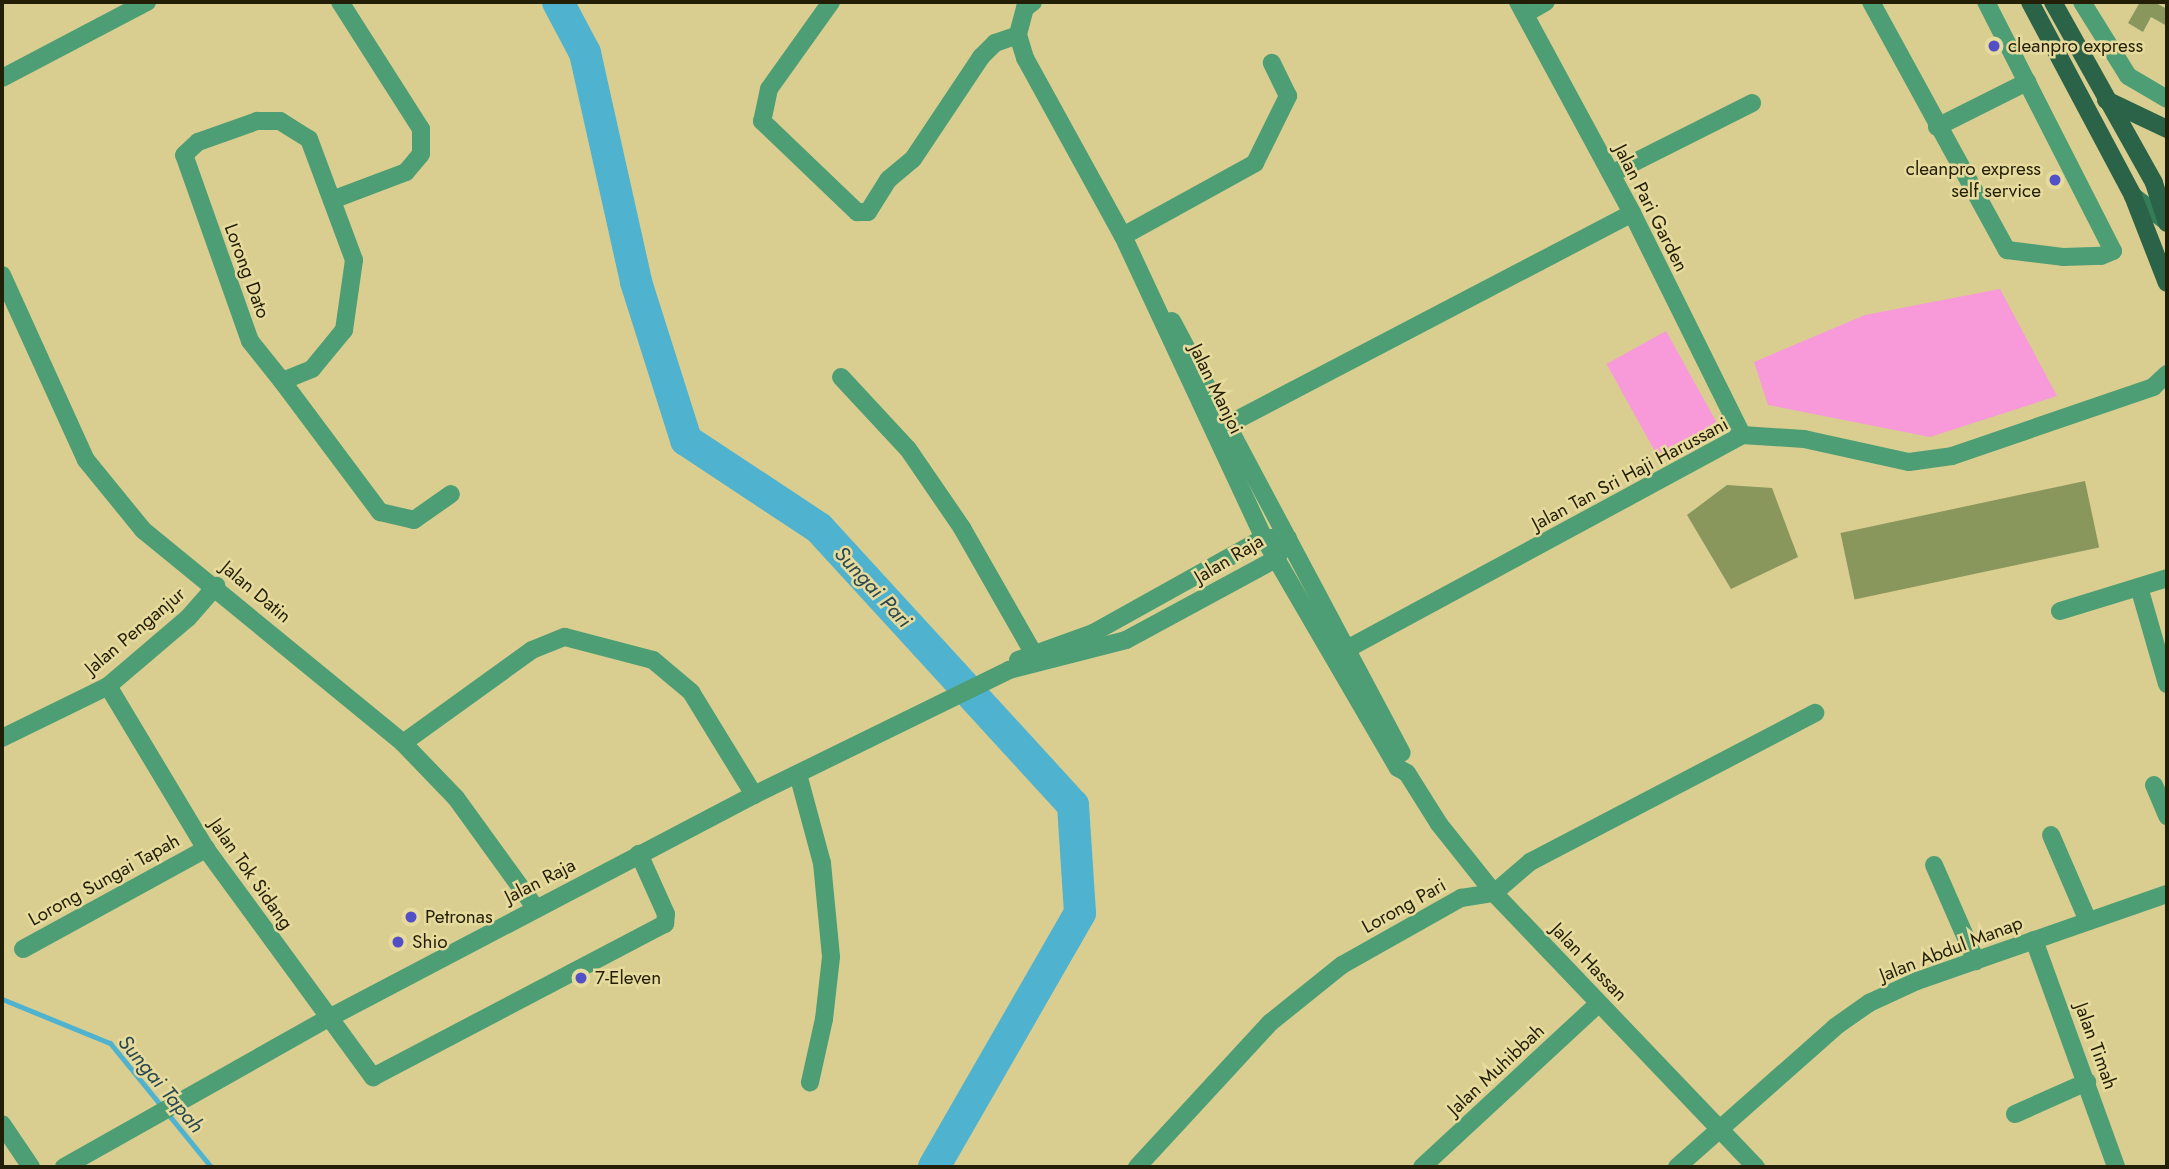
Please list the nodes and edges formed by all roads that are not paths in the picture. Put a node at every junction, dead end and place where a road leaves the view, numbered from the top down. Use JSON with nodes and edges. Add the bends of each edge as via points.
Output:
{"nodes":[{"id":1,"x":147,"y":2,"type":"edge"},
{"id":2,"x":340,"y":2,"type":"edge"},
{"id":3,"x":831,"y":2,"type":"edge"},
{"id":4,"x":1546,"y":2,"type":"edge"},
{"id":5,"x":1871,"y":2,"type":"edge"},
{"id":6,"x":1986,"y":2,"type":"edge"},
{"id":7,"x":2030,"y":2,"type":"edge"},
{"id":8,"x":2053,"y":2,"type":"edge"},
{"id":9,"x":2082,"y":2,"type":"edge"},
{"id":10,"x":1025,"y":4,"type":"edge"},
{"id":11,"x":1522,"y":8,"type":"edge"},
{"id":12,"x":1018,"y":35,"type":"junction"},
{"id":13,"x":1272,"y":63,"type":"dead end"},
{"id":14,"x":2,"y":78,"type":"edge"},
{"id":15,"x":2027,"y":82,"type":"junction"},
{"id":16,"x":2167,"y":99,"type":"edge"},
{"id":17,"x":2106,"y":100,"type":"junction"},
{"id":18,"x":1752,"y":103,"type":"dead end"},
{"id":19,"x":1937,"y":127,"type":"junction"},
{"id":20,"x":2167,"y":129,"type":"edge"},
{"id":21,"x":1611,"y":174,"type":"junction"},
{"id":22,"x":2133,"y":196,"type":"junction"},
{"id":23,"x":332,"y":200,"type":"junction"},
{"id":24,"x":1632,"y":213,"type":"junction"},
{"id":25,"x":2167,"y":222,"type":"edge"},
{"id":26,"x":1123,"y":236,"type":"junction"},
{"id":27,"x":2,"y":275,"type":"edge"},
{"id":28,"x":2167,"y":283,"type":"edge"},
{"id":29,"x":2167,"y":374,"type":"edge"},
{"id":30,"x":841,"y":377,"type":"dead end"},
{"id":31,"x":282,"y":381,"type":"junction"},
{"id":32,"x":2160,"y":390,"type":"edge"},
{"id":33,"x":1227,"y":425,"type":"junction"},
{"id":34,"x":1742,"y":435,"type":"junction"},
{"id":35,"x":451,"y":494,"type":"dead end"},
{"id":36,"x":1265,"y":538,"type":"junction"},
{"id":37,"x":1288,"y":538,"type":"junction"},
{"id":38,"x":1276,"y":559,"type":"junction"},
{"id":39,"x":2167,"y":578,"type":"edge"},
{"id":40,"x":216,"y":586,"type":"junction"},
{"id":41,"x":2139,"y":587,"type":"junction"},
{"id":42,"x":2060,"y":611,"type":"dead end"},
{"id":43,"x":1347,"y":649,"type":"junction"},
{"id":44,"x":1034,"y":654,"type":"junction"},
{"id":45,"x":1332,"y":660,"type":"junction"},
{"id":46,"x":1009,"y":670,"type":"junction"},
{"id":47,"x":2167,"y":684,"type":"edge"},
{"id":48,"x":108,"y":686,"type":"junction"},
{"id":49,"x":1815,"y":713,"type":"dead end"},
{"id":50,"x":3,"y":733,"type":"edge"},
{"id":51,"x":403,"y":743,"type":"junction"},
{"id":52,"x":1406,"y":773,"type":"junction"},
{"id":53,"x":798,"y":774,"type":"junction"},
{"id":54,"x":2154,"y":785,"type":"dead end"},
{"id":55,"x":754,"y":795,"type":"junction"},
{"id":56,"x":2167,"y":816,"type":"edge"},
{"id":57,"x":2051,"y":835,"type":"dead end"},
{"id":58,"x":206,"y":849,"type":"junction"},
{"id":59,"x":639,"y":855,"type":"junction"},
{"id":60,"x":1934,"y":865,"type":"dead end"},
{"id":61,"x":1494,"y":893,"type":"junction"},
{"id":62,"x":2167,"y":894,"type":"edge"},
{"id":63,"x":536,"y":906,"type":"junction"},
{"id":64,"x":2088,"y":921,"type":"junction"},
{"id":65,"x":2034,"y":940,"type":"junction"},
{"id":66,"x":23,"y":949,"type":"dead end"},
{"id":67,"x":1976,"y":961,"type":"junction"},
{"id":68,"x":1599,"y":1003,"type":"junction"},
{"id":69,"x":327,"y":1019,"type":"junction"},
{"id":70,"x":810,"y":1082,"type":"dead end"},
{"id":71,"x":2087,"y":1082,"type":"junction"},
{"id":72,"x":2015,"y":1114,"type":"dead end"},
{"id":73,"x":2,"y":1124,"type":"edge"},
{"id":74,"x":1722,"y":1128,"type":"junction"},
{"id":75,"x":31,"y":1167,"type":"edge"},
{"id":76,"x":64,"y":1167,"type":"edge"},
{"id":77,"x":1136,"y":1167,"type":"edge"},
{"id":78,"x":1422,"y":1167,"type":"edge"},
{"id":79,"x":1677,"y":1167,"type":"edge"},
{"id":80,"x":1756,"y":1167,"type":"edge"},
{"id":81,"x":2116,"y":1167,"type":"edge"}],
"edges":[{"from":1,"to":14,"type":"street"},
{"from":2,"to":23,"type":"street","via":[[421,129],[421,154],[405,172]]},
{"from":3,"to":12,"type":"street","via":[[769,89],[762,121],[857,212],[868,212],[889,179],[913,159],[981,57],[995,43]]},
{"from":4,"to":11,"type":"street"},
{"from":5,"to":19,"type":"street"},
{"from":6,"to":15,"type":"street"},
{"from":7,"to":22,"type":"main road"},
{"from":8,"to":17,"type":"main road"},
{"from":9,"to":16,"type":"street","via":[[2127,76]]},
{"from":10,"to":12,"type":"street"},
{"from":11,"to":21,"type":"street","name":"Jalan Pari Garden"},
{"from":12,"to":26,"type":"street","name":"Jalan Manjoi","via":[[1026,58]]},
{"from":13,"to":26,"type":"street","via":[[1288,96],[1255,163]]},
{"from":15,"to":19,"type":"street"},
{"from":15,"to":19,"type":"street","via":[[2113,251],[2101,256],[2063,257],[2007,250]]},
{"from":17,"to":20,"type":"main road"},
{"from":17,"to":25,"type":"main road","via":[[2154,183]]},
{"from":18,"to":21,"type":"street"},
{"from":21,"to":24,"type":"street","name":"Jalan Pari Garden"},
{"from":22,"to":25,"type":"main road"},
{"from":22,"to":28,"type":"main road"},
{"from":23,"to":31,"type":"street","name":"Lorong Dato","via":[[354,260],[344,330],[312,369]]},
{"from":23,"to":31,"type":"street","name":"Lorong Dato","via":[[309,139],[281,121],[257,121],[198,142],[184,155],[250,341]]},
{"from":24,"to":33,"type":"street"},
{"from":24,"to":34,"type":"street","name":"Jalan Pari Garden"},
{"from":26,"to":33,"type":"street","name":"Jalan Manjoi","via":[[1131,242]]},
{"from":26,"to":36,"type":"street","name":"Jalan Manjoi"},
{"from":27,"to":40,"type":"street","name":"Jalan Datin","via":[[86,460],[143,530]]},
{"from":29,"to":32,"type":"street","name":"Jalan Tan Sri Haji Harussani"},
{"from":30,"to":44,"type":"street","via":[[908,449],[962,528]]},
{"from":31,"to":35,"type":"street","via":[[380,512],[414,520]]},
{"from":32,"to":34,"type":"street","name":"Jalan Tan Sri Haji Harussani","via":[[1952,456],[1909,462],[1804,439]]},
{"from":33,"to":37,"type":"street","name":"Jalan Manjoi"},
{"from":34,"to":43,"type":"street","name":"Jalan Tan Sri Haji Harussani"},
{"from":36,"to":37,"type":"street","name":"Jalan Raja"},
{"from":36,"to":38,"type":"street","name":"Jalan Manjoi"},
{"from":36,"to":44,"type":"street","name":"Jalan Raja","via":[[1093,634]]},
{"from":37,"to":38,"type":"street","name":"Jalan Raja"},
{"from":37,"to":43,"type":"street","name":"Jalan Hassan"},
{"from":38,"to":45,"type":"street","name":"Jalan Hassan"},
{"from":38,"to":46,"type":"street","name":"Jalan Raja","via":[[1126,640]]},
{"from":39,"to":41,"type":"street"},
{"from":40,"to":48,"type":"street","name":"Jalan Penganjur","via":[[188,618]]},
{"from":40,"to":51,"type":"street","name":"Jalan Datin"},
{"from":41,"to":42,"type":"street"},
{"from":41,"to":47,"type":"street"},
{"from":43,"to":45,"type":"street","name":"Jalan Tan Sri Haji Harussani"},
{"from":43,"to":52,"type":"street","name":"Jalan Hassan","via":[[1406,762]]},
{"from":44,"to":46,"type":"street","name":"Jalan Raja"},
{"from":45,"to":52,"type":"street","name":"Jalan Hassan","via":[[1398,768]]},
{"from":46,"to":53,"type":"street","name":"Jalan Raja"},
{"from":48,"to":50,"type":"street","name":"Jalan Penganjur"},
{"from":48,"to":58,"type":"street","name":"Jalan Tok Sidang"},
{"from":49,"to":61,"type":"street","via":[[1530,862]]},
{"from":51,"to":55,"type":"street","via":[[532,650],[565,637],[653,660],[663,668],[691,692]]},
{"from":51,"to":63,"type":"street","name":"Jalan Datin","via":[[456,798]]},
{"from":52,"to":61,"type":"street","name":"Jalan Hassan"},
{"from":53,"to":55,"type":"street","name":"Jalan Raja"},
{"from":53,"to":70,"type":"street","via":[[822,863],[831,957]]},
{"from":54,"to":56,"type":"street"},
{"from":55,"to":59,"type":"street","name":"Jalan Raja"},
{"from":57,"to":64,"type":"street"},
{"from":58,"to":66,"type":"street","name":"Lorong Sungai Tapah"},
{"from":58,"to":69,"type":"street","name":"Jalan Tok Sidang"},
{"from":59,"to":63,"type":"street","name":"Jalan Raja"},
{"from":59,"to":69,"type":"street","name":"Jalan Tok Sidang","via":[[666,914],[666,924],[373,1077]]},
{"from":60,"to":67,"type":"street"},
{"from":61,"to":68,"type":"street","name":"Jalan Hassan"},
{"from":61,"to":77,"type":"street","name":"Lorong Pari","via":[[1461,898],[1342,965],[1271,1022]]},
{"from":62,"to":64,"type":"street","name":"Jalan Abdul Manap"},
{"from":63,"to":69,"type":"street","name":"Jalan Raja"},
{"from":64,"to":65,"type":"street","name":"Jalan Abdul Manap"},
{"from":65,"to":67,"type":"street","name":"Jalan Abdul Manap"},
{"from":65,"to":71,"type":"street","name":"Jalan Timah"},
{"from":67,"to":74,"type":"street","name":"Jalan Abdul Manap","via":[[1868,1003]]},
{"from":68,"to":74,"type":"street","name":"Jalan Hassan"},
{"from":68,"to":78,"type":"street","name":"Jalan Muhibbah"},
{"from":69,"to":76,"type":"street","name":"Jalan Raja"},
{"from":71,"to":72,"type":"street"},
{"from":71,"to":81,"type":"street","name":"Jalan Timah"},
{"from":73,"to":75,"type":"street"},
{"from":74,"to":79,"type":"street","name":"Jalan Abdul Manap"},
{"from":74,"to":80,"type":"street","name":"Jalan Hassan"}]}
